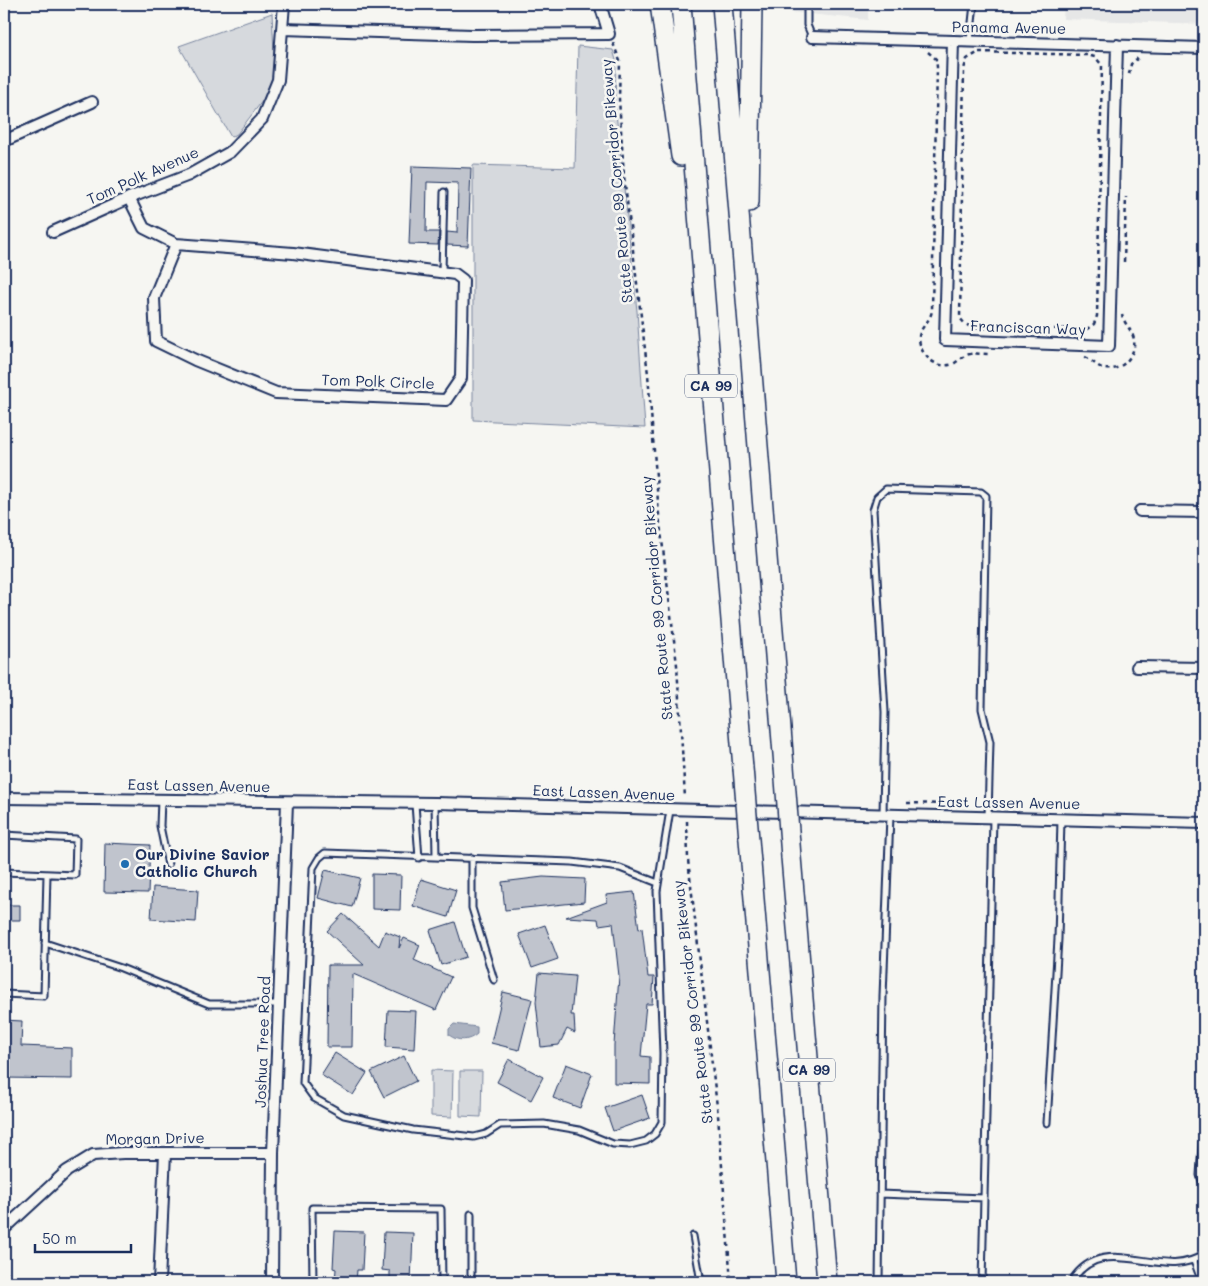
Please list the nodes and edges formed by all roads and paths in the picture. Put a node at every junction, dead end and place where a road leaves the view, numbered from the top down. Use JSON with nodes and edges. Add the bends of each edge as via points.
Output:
{"nodes":[{"id":1,"x":284,"y":4,"type":"edge"},
{"id":2,"x":600,"y":4,"type":"edge"},
{"id":3,"x":660,"y":4,"type":"edge"},
{"id":4,"x":681,"y":4,"type":"edge"},
{"id":5,"x":722,"y":4,"type":"edge"},
{"id":6,"x":752,"y":4,"type":"edge"},
{"id":7,"x":807,"y":4,"type":"edge"},
{"id":8,"x":974,"y":4,"type":"edge"},
{"id":9,"x":283,"y":29,"type":"junction"},
{"id":10,"x":608,"y":34,"type":"junction"},
{"id":11,"x":812,"y":37,"type":"joint"},
{"id":12,"x":953,"y":41,"type":"junction"},
{"id":13,"x":970,"y":42,"type":"junction"},
{"id":14,"x":1117,"y":45,"type":"junction"},
{"id":15,"x":1204,"y":48,"type":"edge"},
{"id":16,"x":925,"y":51,"type":"dead end"},
{"id":17,"x":1087,"y":55,"type":"joint"},
{"id":18,"x":1145,"y":56,"type":"dead end"},
{"id":19,"x":1129,"y":82,"type":"dead end"},
{"id":20,"x":92,"y":102,"type":"dead end"},
{"id":21,"x":4,"y":141,"type":"edge"},
{"id":22,"x":444,"y":192,"type":"dead end"},
{"id":23,"x":1126,"y":197,"type":"dead end"},
{"id":24,"x":129,"y":198,"type":"junction"},
{"id":25,"x":698,"y":218,"type":"junction"},
{"id":26,"x":53,"y":232,"type":"dead end"},
{"id":27,"x":176,"y":244,"type":"junction"},
{"id":28,"x":1124,"y":265,"type":"dead end"},
{"id":29,"x":442,"y":271,"type":"junction"},
{"id":30,"x":746,"y":288,"type":"junction"},
{"id":31,"x":1122,"y":311,"type":"dead end"},
{"id":32,"x":989,"y":354,"type":"dead end"},
{"id":33,"x":1082,"y":356,"type":"dead end"},
{"id":34,"x":1140,"y":511,"type":"dead end"},
{"id":35,"x":1204,"y":512,"type":"edge"},
{"id":36,"x":1137,"y":667,"type":"dead end"},
{"id":37,"x":1204,"y":668,"type":"edge"},
{"id":38,"x":4,"y":798,"type":"edge"},
{"id":39,"x":160,"y":800,"type":"junction"},
{"id":40,"x":287,"y":803,"type":"junction"},
{"id":41,"x":435,"y":803,"type":"junction"},
{"id":42,"x":415,"y":804,"type":"junction"},
{"id":43,"x":670,"y":810,"type":"junction"},
{"id":44,"x":686,"y":811,"type":"junction"},
{"id":45,"x":886,"y":816,"type":"junction"},
{"id":46,"x":991,"y":818,"type":"junction"},
{"id":47,"x":1061,"y":820,"type":"junction"},
{"id":48,"x":1204,"y":823,"type":"edge"},
{"id":49,"x":4,"y":835,"type":"edge"},
{"id":50,"x":419,"y":858,"type":"junction"},
{"id":51,"x":436,"y":858,"type":"junction"},
{"id":52,"x":472,"y":858,"type":"junction"},
{"id":53,"x":168,"y":865,"type":"dead end"},
{"id":54,"x":4,"y":872,"type":"edge"},
{"id":55,"x":47,"y":874,"type":"junction"},
{"id":56,"x":658,"y":883,"type":"junction"},
{"id":57,"x":45,"y":943,"type":"junction"},
{"id":58,"x":494,"y":980,"type":"dead end"},
{"id":59,"x":4,"y":994,"type":"edge"},
{"id":60,"x":279,"y":1004,"type":"junction"},
{"id":61,"x":1204,"y":1116,"type":"edge"},
{"id":62,"x":1046,"y":1124,"type":"dead end"},
{"id":63,"x":165,"y":1153,"type":"junction"},
{"id":64,"x":273,"y":1153,"type":"junction"},
{"id":65,"x":1204,"y":1187,"type":"edge"},
{"id":66,"x":880,"y":1194,"type":"junction"},
{"id":67,"x":984,"y":1198,"type":"junction"},
{"id":68,"x":471,"y":1214,"type":"dead end"},
{"id":69,"x":4,"y":1230,"type":"edge"},
{"id":70,"x":693,"y":1236,"type":"dead end"},
{"id":71,"x":1204,"y":1254,"type":"edge"},
{"id":72,"x":1194,"y":1261,"type":"junction"},
{"id":73,"x":4,"y":1279,"type":"edge"},
{"id":74,"x":6,"y":1282,"type":"edge"},
{"id":75,"x":159,"y":1282,"type":"edge"},
{"id":76,"x":272,"y":1282,"type":"edge"},
{"id":77,"x":313,"y":1282,"type":"edge"},
{"id":78,"x":442,"y":1282,"type":"edge"},
{"id":79,"x":471,"y":1282,"type":"edge"},
{"id":80,"x":701,"y":1282,"type":"edge"},
{"id":81,"x":731,"y":1282,"type":"edge"},
{"id":82,"x":786,"y":1282,"type":"edge"},
{"id":83,"x":827,"y":1282,"type":"edge"},
{"id":84,"x":879,"y":1282,"type":"edge"},
{"id":85,"x":982,"y":1282,"type":"edge"},
{"id":86,"x":1071,"y":1282,"type":"edge"},
{"id":87,"x":1202,"y":1282,"type":"edge"}],
"edges":[{"from":1,"to":9,"type":"street","name":"Tom Polk Avenue"},
{"from":2,"to":10,"type":"street"},
{"from":3,"to":25,"type":"highway","via":[[687,203]]},
{"from":4,"to":25,"type":"highway","number":"CA 99"},
{"from":5,"to":30,"type":"highway","number":"CA 99"},
{"from":6,"to":30,"type":"highway"},
{"from":7,"to":11,"type":"lane","via":[[807,25]]},
{"from":8,"to":13,"type":"lane"},
{"from":9,"to":10,"type":"street","via":[[472,35]]},
{"from":9,"to":24,"type":"street","name":"Tom Polk Avenue","via":[[278,80],[262,119],[230,152],[188,175]]},
{"from":10,"to":44,"type":"path","name":"State Route 99 Corridor Bikeway","via":[[620,61],[624,176],[678,665]]},
{"from":11,"to":12,"type":"street","name":"Panama Avenue"},
{"from":12,"to":13,"type":"street","name":"Panama Avenue"},
{"from":12,"to":14,"type":"street","name":"Franciscan Way","via":[[945,340],[1109,346]]},
{"from":13,"to":14,"type":"street","name":"Panama Avenue"},
{"from":14,"to":15,"type":"street","name":"Panama Avenue"},
{"from":16,"to":32,"type":"path","via":[[936,59],[938,73],[932,310],[920,332],[921,349],[927,358],[940,365],[951,364],[969,354]]},
{"from":17,"to":17,"type":"path","via":[[978,52],[966,62],[959,307],[962,321],[969,327],[1083,330],[1096,321],[1103,70],[1098,59]]},
{"from":18,"to":19,"type":"path","via":[[1131,64]]},
{"from":20,"to":21,"type":"street"},
{"from":22,"to":29,"type":"lane"},
{"from":23,"to":28,"type":"path"},
{"from":24,"to":26,"type":"street","name":"Tom Polk Avenue"},
{"from":24,"to":27,"type":"street","name":"Tom Polk Circle","via":[[144,228]]},
{"from":25,"to":82,"type":"highway","number":"CA 99","bridge":true},
{"from":27,"to":29,"type":"street","name":"Tom Polk Circle","via":[[293,253]]},
{"from":27,"to":29,"type":"street","name":"Tom Polk Circle","via":[[154,298],[156,341],[276,393],[446,400],[461,378],[463,294],[462,280],[456,274]]},
{"from":30,"to":83,"type":"highway","number":"CA 99","bridge":true},
{"from":31,"to":33,"type":"path","via":[[1134,342],[1128,360],[1109,369],[1099,367]]},
{"from":34,"to":35,"type":"street"},
{"from":36,"to":37,"type":"street"},
{"from":38,"to":39,"type":"street","name":"East Lassen Avenue"},
{"from":39,"to":40,"type":"street","name":"East Lassen Avenue"},
{"from":39,"to":53,"type":"lane","via":[[160,826]]},
{"from":40,"to":42,"type":"street","name":"East Lassen Avenue"},
{"from":40,"to":60,"type":"street","name":"Joshua Tree Road"},
{"from":41,"to":42,"type":"street","name":"East Lassen Avenue"},
{"from":41,"to":43,"type":"street","name":"East Lassen Avenue"},
{"from":41,"to":51,"type":"lane"},
{"from":42,"to":50,"type":"lane"},
{"from":43,"to":44,"type":"street","name":"East Lassen Avenue"},
{"from":43,"to":56,"type":"lane"},
{"from":44,"to":45,"type":"street","name":"East Lassen Avenue"},
{"from":44,"to":81,"type":"path","name":"State Route 99 Corridor Bikeway","via":[[688,860],[718,1115]]},
{"from":45,"to":46,"type":"street","name":"East Lassen Avenue"},
{"from":45,"to":46,"type":"lane","via":[[885,712],[873,510],[877,497],[886,490],[981,492],[986,496],[982,709],[990,742]]},
{"from":45,"to":66,"type":"lane"},
{"from":46,"to":47,"type":"street","name":"East Lassen Avenue"},
{"from":46,"to":67,"type":"lane"},
{"from":47,"to":48,"type":"street","name":"East Lassen Avenue"},
{"from":47,"to":62,"type":"lane","via":[[1058,939]]},
{"from":49,"to":55,"type":"lane","via":[[76,838],[75,875]]},
{"from":50,"to":51,"type":"lane"},
{"from":50,"to":56,"type":"lane","via":[[325,853],[313,868],[303,1083],[314,1098],[344,1115],[413,1130],[474,1137],[500,1125],[527,1124],[579,1130],[613,1144],[630,1145],[646,1141],[655,1134],[662,1122],[663,1053]]},
{"from":51,"to":52,"type":"lane"},
{"from":52,"to":56,"type":"lane","via":[[572,862],[620,868]]},
{"from":52,"to":58,"type":"lane","via":[[472,908]]},
{"from":54,"to":55,"type":"lane"},
{"from":55,"to":57,"type":"lane"},
{"from":57,"to":59,"type":"lane","via":[[44,996]]},
{"from":57,"to":60,"type":"lane","via":[[120,968],[209,1004]]},
{"from":60,"to":64,"type":"street","name":"Joshua Tree Road"},
{"from":61,"to":65,"type":"lane","via":[[1200,1175]]},
{"from":63,"to":64,"type":"street","name":"Morgan Drive"},
{"from":63,"to":69,"type":"street","name":"Morgan Drive","via":[[93,1155],[67,1171]]},
{"from":63,"to":75,"type":"street"},
{"from":64,"to":76,"type":"street","name":"Joshua Tree Road"},
{"from":66,"to":67,"type":"lane"},
{"from":66,"to":84,"type":"lane"},
{"from":67,"to":85,"type":"lane"},
{"from":68,"to":79,"type":"lane"},
{"from":70,"to":80,"type":"lane"},
{"from":71,"to":72,"type":"lane"},
{"from":72,"to":86,"type":"lane","via":[[1179,1264],[1106,1256],[1086,1265]]},
{"from":72,"to":87,"type":"lane"},
{"from":73,"to":74,"type":"street"},
{"from":77,"to":78,"type":"lane","via":[[312,1208],[441,1209]]}]}
